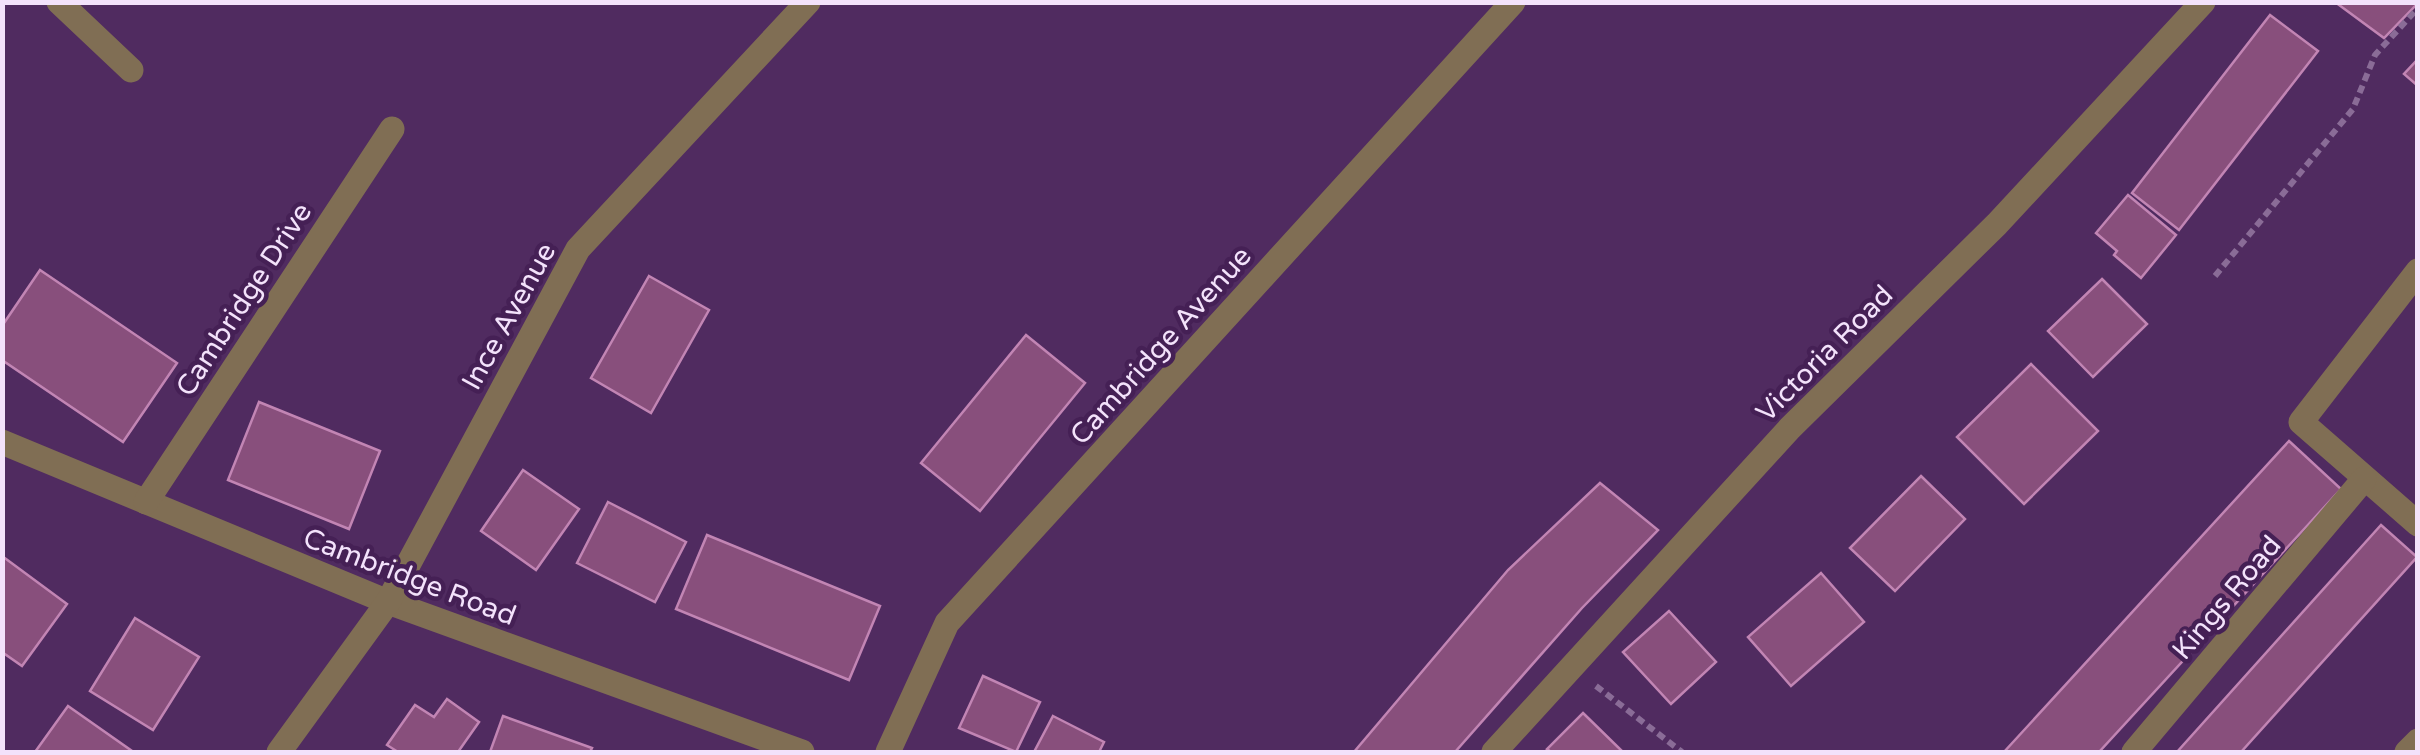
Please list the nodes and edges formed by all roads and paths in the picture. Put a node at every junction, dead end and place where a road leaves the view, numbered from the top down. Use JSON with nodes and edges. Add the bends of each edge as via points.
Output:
{"nodes":[{"id":1,"x":59,"y":2,"type":"edge"},
{"id":2,"x":808,"y":2,"type":"edge"},
{"id":3,"x":1513,"y":2,"type":"edge"},
{"id":4,"x":2201,"y":3,"type":"edge"},
{"id":5,"x":2418,"y":8,"type":"edge"},
{"id":6,"x":130,"y":70,"type":"dead end"},
{"id":7,"x":392,"y":129,"type":"dead end"},
{"id":8,"x":2418,"y":270,"type":"edge"},
{"id":9,"x":2215,"y":276,"type":"dead end"},
{"id":10,"x":2,"y":442,"type":"edge"},
{"id":11,"x":2364,"y":479,"type":"junction"},
{"id":12,"x":146,"y":502,"type":"junction"},
{"id":13,"x":2418,"y":524,"type":"edge"},
{"id":14,"x":388,"y":602,"type":"junction"},
{"id":15,"x":1573,"y":668,"type":"junction"},
{"id":16,"x":2418,"y":741,"type":"edge"},
{"id":17,"x":279,"y":752,"type":"edge"},
{"id":18,"x":802,"y":752,"type":"edge"},
{"id":19,"x":888,"y":752,"type":"edge"},
{"id":20,"x":1494,"y":752,"type":"edge"},
{"id":21,"x":1682,"y":752,"type":"edge"},
{"id":22,"x":2134,"y":752,"type":"edge"},
{"id":23,"x":2407,"y":752,"type":"edge"}],
"edges":[{"from":1,"to":6,"type":"street"},
{"from":2,"to":14,"type":"street","name":"Ince Avenue","via":[[578,249]]},
{"from":3,"to":19,"type":"street","name":"Cambridge Avenue","via":[[947,623]]},
{"from":4,"to":15,"type":"street","name":"Victoria Road","via":[[1997,224],[1790,428]]},
{"from":5,"to":9,"type":"path","via":[[2375,55],[2354,109]]},
{"from":7,"to":12,"type":"street","name":"Cambridge Drive"},
{"from":8,"to":11,"type":"street","via":[[2301,422]]},
{"from":10,"to":12,"type":"street","name":"Cambridge Road"},
{"from":11,"to":13,"type":"street"},
{"from":11,"to":22,"type":"street","name":"Kings Road"},
{"from":12,"to":14,"type":"street","name":"Cambridge Road"},
{"from":14,"to":17,"type":"street","name":"Ince Avenue"},
{"from":14,"to":18,"type":"street","name":"Cambridge Road"},
{"from":15,"to":20,"type":"street","name":"Victoria Road"},
{"from":15,"to":21,"type":"path"},
{"from":16,"to":23,"type":"street"}]}
